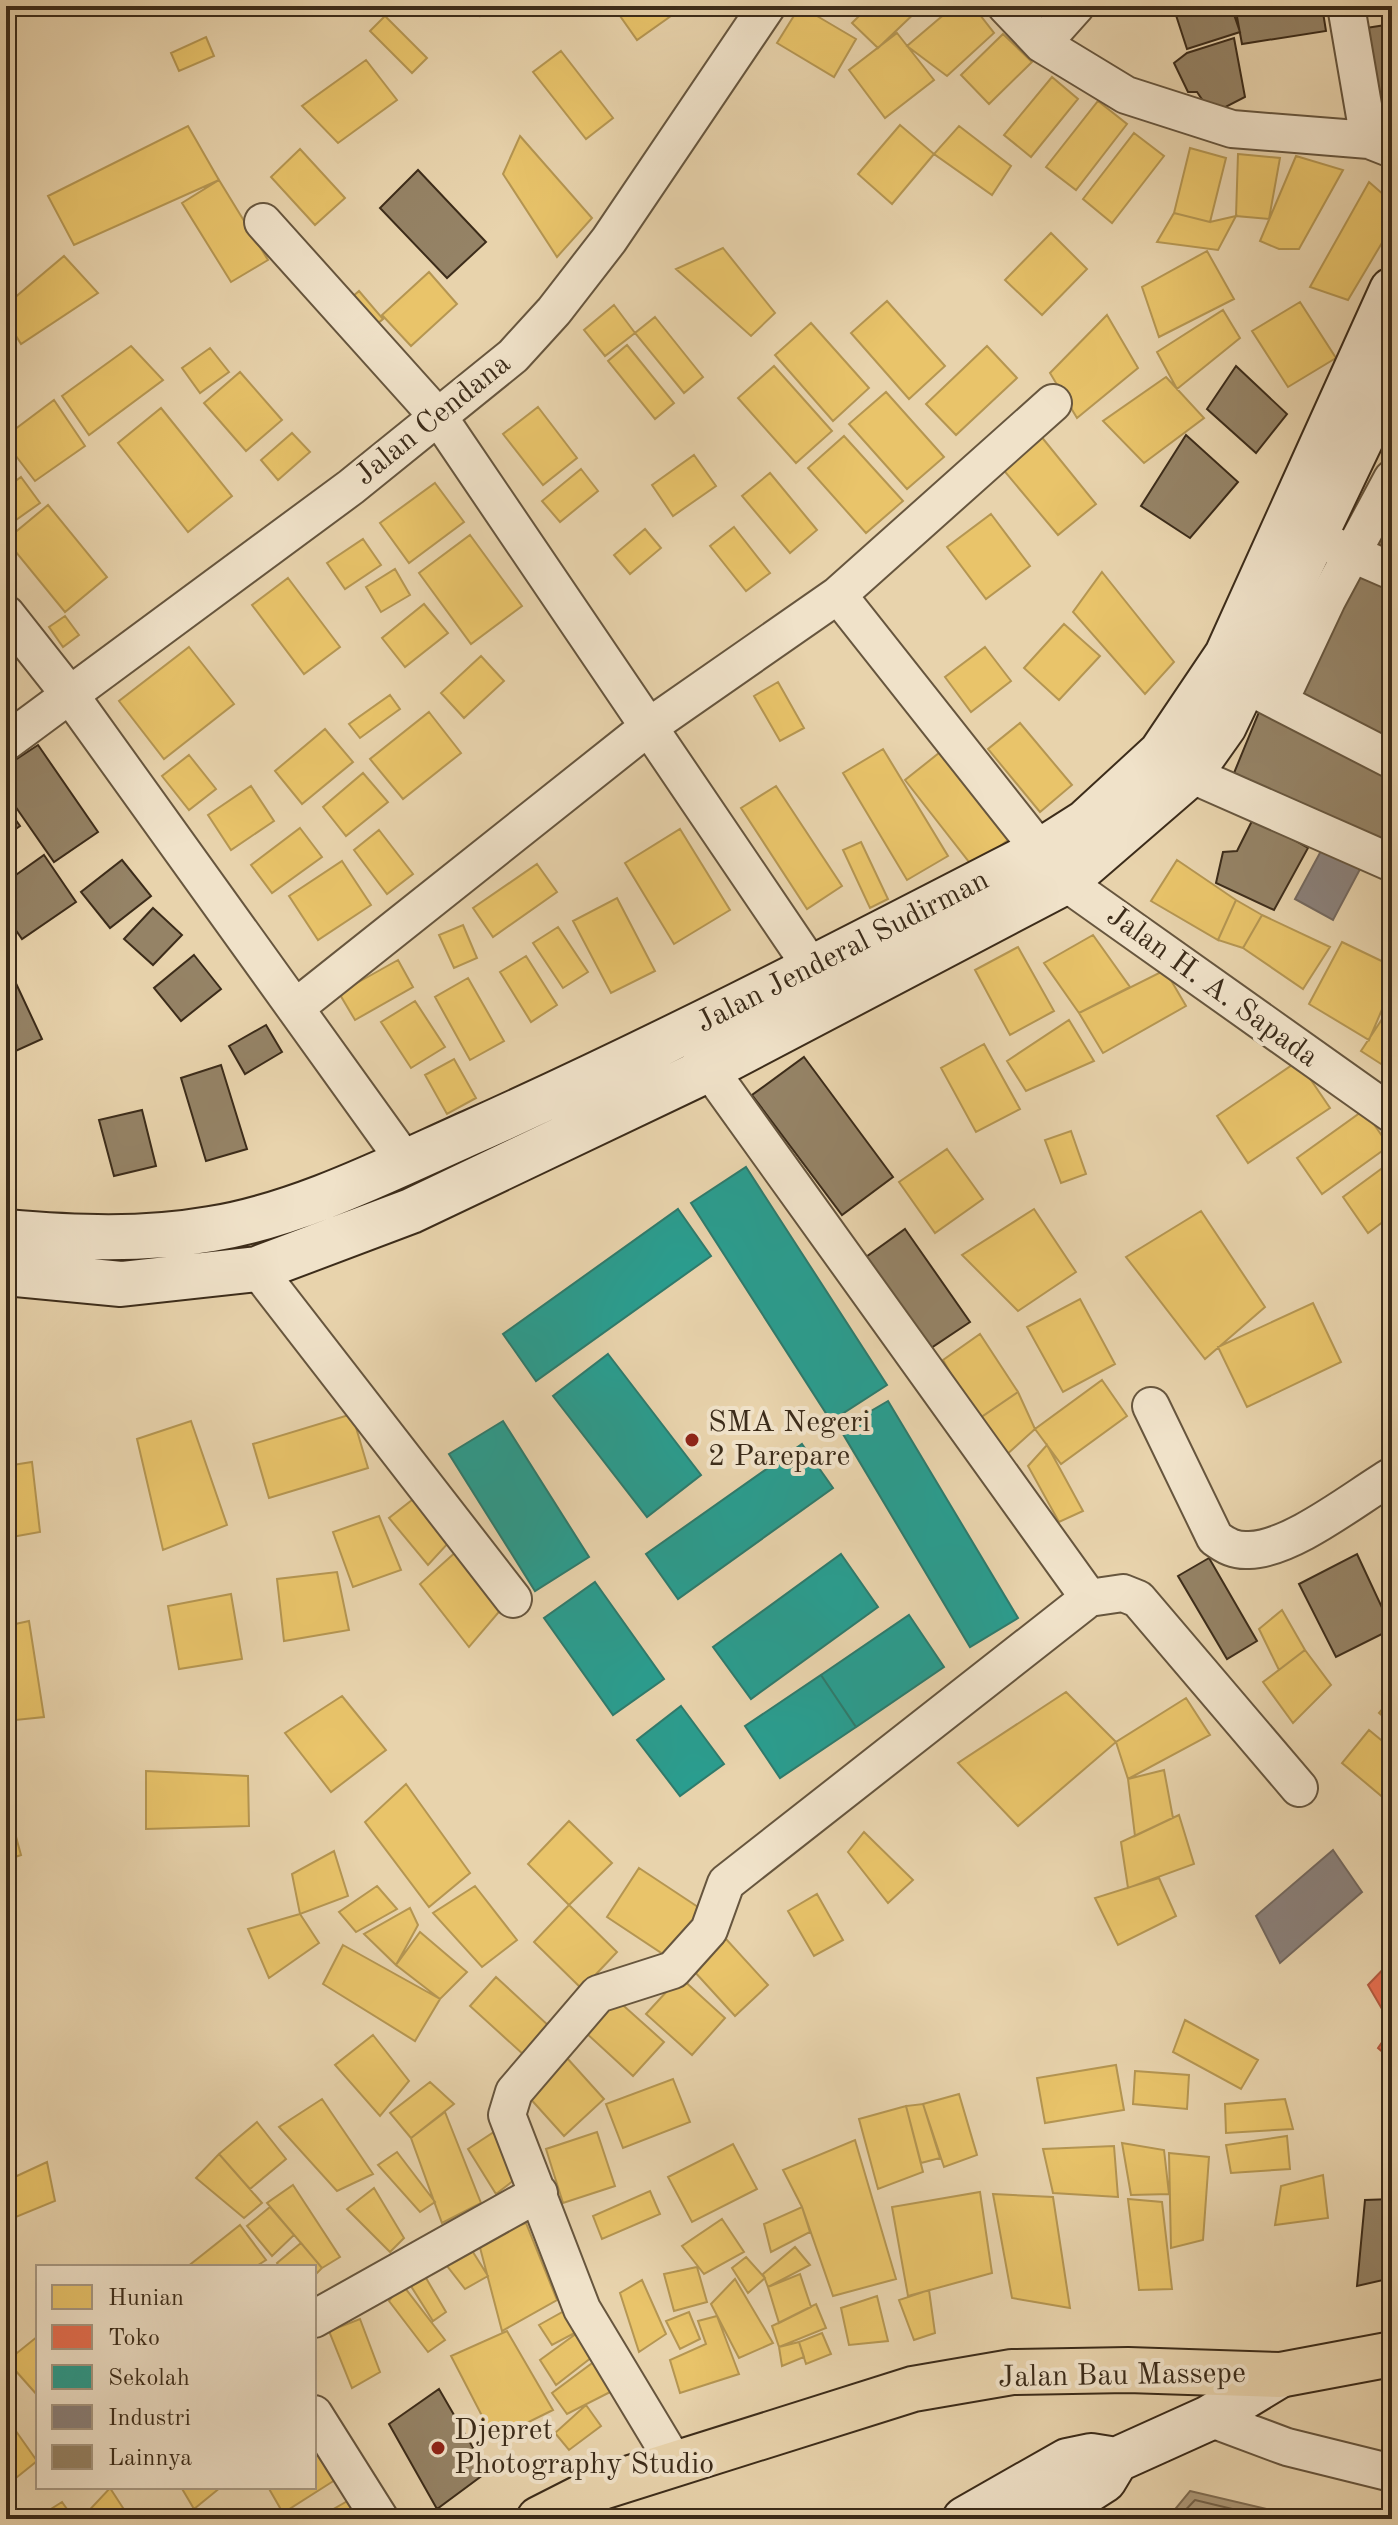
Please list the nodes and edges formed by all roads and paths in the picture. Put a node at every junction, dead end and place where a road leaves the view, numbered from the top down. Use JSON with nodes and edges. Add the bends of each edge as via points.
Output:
{"nodes":[{"id":1,"x":767,"y":6,"type":"edge"},
{"id":2,"x":1006,"y":6,"type":"edge"},
{"id":3,"x":1076,"y":6,"type":"edge"},
{"id":4,"x":1346,"y":6,"type":"edge"},
{"id":5,"x":1042,"y":44,"type":"junction"},
{"id":6,"x":1380,"y":145,"type":"edge"},
{"id":7,"x":263,"y":222,"type":"dead end"},
{"id":8,"x":1392,"y":290,"type":"edge"},
{"id":9,"x":1392,"y":374,"type":"edge"},
{"id":10,"x":1053,"y":403,"type":"dead end"},
{"id":11,"x":440,"y":419,"type":"junction"},
{"id":12,"x":1392,"y":479,"type":"edge"},
{"id":13,"x":1334,"y":546,"type":"junction"},
{"id":14,"x":1392,"y":571,"type":"edge"},
{"id":15,"x":838,"y":595,"type":"junction"},
{"id":16,"x":6,"y":614,"type":"edge"},
{"id":17,"x":1262,"y":693,"type":"junction"},
{"id":18,"x":70,"y":695,"type":"junction"},
{"id":19,"x":647,"y":728,"type":"junction"},
{"id":20,"x":6,"y":742,"type":"edge"},
{"id":21,"x":1392,"y":760,"type":"edge"},
{"id":22,"x":1190,"y":774,"type":"junction"},
{"id":23,"x":1392,"y":863,"type":"edge"},
{"id":24,"x":1053,"y":866,"type":"junction"},
{"id":25,"x":812,"y":968,"type":"junction"},
{"id":26,"x":295,"y":1008,"type":"junction"},
{"id":27,"x":691,"y":1030,"type":"junction"},
{"id":28,"x":709,"y":1069,"type":"junction"},
{"id":29,"x":1392,"y":1114,"type":"edge"},
{"id":30,"x":405,"y":1161,"type":"junction"},
{"id":31,"x":6,"y":1232,"type":"edge"},
{"id":32,"x":257,"y":1269,"type":"junction"},
{"id":33,"x":6,"y":1273,"type":"edge"},
{"id":34,"x":1151,"y":1406,"type":"dead end"},
{"id":35,"x":1392,"y":1476,"type":"edge"},
{"id":36,"x":1089,"y":1598,"type":"junction"},
{"id":37,"x":513,"y":1599,"type":"dead end"},
{"id":38,"x":1299,"y":1788,"type":"dead end"},
{"id":39,"x":539,"y":2193,"type":"junction"},
{"id":40,"x":316,"y":2318,"type":"edge"},
{"id":41,"x":1392,"y":2354,"type":"edge"},
{"id":42,"x":1280,"y":2375,"type":"junction"},
{"id":43,"x":316,"y":2417,"type":"edge"},
{"id":44,"x":1209,"y":2418,"type":"junction"},
{"id":45,"x":1116,"y":2460,"type":"junction"},
{"id":46,"x":674,"y":2462,"type":"junction"},
{"id":47,"x":1392,"y":2473,"type":"edge"},
{"id":48,"x":380,"y":2519,"type":"edge"},
{"id":49,"x":539,"y":2519,"type":"edge"},
{"id":50,"x":965,"y":2519,"type":"edge"},
{"id":51,"x":1043,"y":2519,"type":"edge"}],
"edges":[{"from":1,"to":11,"type":"street","name":"Jalan Cendana","via":[[609,240],[554,311],[513,356]]},
{"from":2,"to":5,"type":"street"},
{"from":3,"to":5,"type":"street"},
{"from":4,"to":6,"type":"street"},
{"from":5,"to":6,"type":"street","via":[[1126,95],[1232,129]]},
{"from":7,"to":11,"type":"street"},
{"from":8,"to":24,"type":"main road","name":"Jalan Jenderal Sudirman","via":[[1227,655],[1161,753],[1086,822]]},
{"from":9,"to":13,"type":"main road","name":"Jalan Jenderal Sudirman"},
{"from":10,"to":15,"type":"street"},
{"from":11,"to":18,"type":"street","name":"Jalan Cendana"},
{"from":11,"to":19,"type":"street"},
{"from":12,"to":13,"type":"street"},
{"from":13,"to":14,"type":"street"},
{"from":13,"to":17,"type":"main road","name":"Jalan Jenderal Sudirman"},
{"from":15,"to":19,"type":"street"},
{"from":15,"to":24,"type":"street","name":"Jalan H. A. Sapada"},
{"from":16,"to":18,"type":"street"},
{"from":17,"to":21,"type":"street"},
{"from":17,"to":22,"type":"main road","name":"Jalan Jenderal Sudirman","via":[[1224,726]]},
{"from":18,"to":20,"type":"street","name":"Jalan Cendana"},
{"from":18,"to":26,"type":"street"},
{"from":19,"to":25,"type":"street"},
{"from":19,"to":26,"type":"street"},
{"from":22,"to":23,"type":"street"},
{"from":22,"to":24,"type":"main road","name":"Jalan Jenderal Sudirman"},
{"from":24,"to":25,"type":"main road","name":"Jalan Jenderal Sudirman"},
{"from":24,"to":28,"type":"main road","name":"Jalan Jenderal Sudirman"},
{"from":24,"to":29,"type":"street","name":"Jalan H. A. Sapada"},
{"from":25,"to":27,"type":"main road","name":"Jalan Jenderal Sudirman"},
{"from":26,"to":30,"type":"street"},
{"from":27,"to":28,"type":"street"},
{"from":27,"to":30,"type":"main road","name":"Jalan Jenderal Sudirman"},
{"from":28,"to":32,"type":"main road","name":"Jalan Jenderal Sudirman","via":[[411,1211]]},
{"from":28,"to":36,"type":"street"},
{"from":30,"to":31,"type":"main road","name":"Jalan Jenderal Sudirman","via":[[268,1216],[212,1229],[94,1237]]},
{"from":32,"to":33,"type":"main road","name":"Jalan Jenderal Sudirman","via":[[121,1284]]},
{"from":32,"to":37,"type":"street"},
{"from":34,"to":35,"type":"street","via":[[1215,1538],[1232,1549],[1251,1551],[1282,1543]]},
{"from":36,"to":38,"type":"street","via":[[1123,1593],[1138,1599]]},
{"from":36,"to":39,"type":"street","via":[[726,1883],[709,1930],[673,1970],[598,1994],[509,2104],[507,2115]]},
{"from":39,"to":40,"type":"street"},
{"from":39,"to":46,"type":"street","via":[[582,2309]]},
{"from":41,"to":42,"type":"highway","name":"Jalan Bau Massepe"},
{"from":42,"to":44,"type":"main road"},
{"from":42,"to":46,"type":"highway","name":"Jalan Bau Massepe","via":[[1012,2372],[913,2389]]},
{"from":43,"to":48,"type":"street"},
{"from":44,"to":45,"type":"main road"},
{"from":44,"to":47,"type":"street","via":[[1287,2447]]},
{"from":45,"to":50,"type":"main road","via":[[1091,2456],[1067,2461]]},
{"from":45,"to":51,"type":"main road","via":[[1104,2480]]},
{"from":46,"to":49,"type":"highway","name":"Jalan Bau Massepe","via":[[602,2487]]}]}
